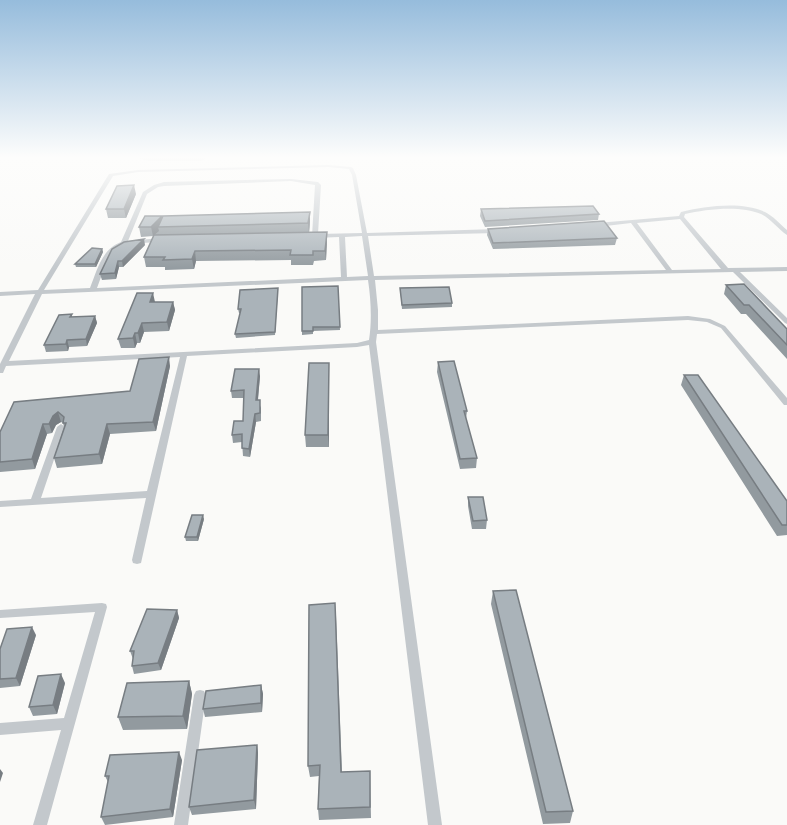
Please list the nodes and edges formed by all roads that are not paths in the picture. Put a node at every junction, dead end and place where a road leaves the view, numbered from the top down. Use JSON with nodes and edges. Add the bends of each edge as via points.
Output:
{"nodes":[{"id":1,"x":100,"y":194,"type":"edge"},
{"id":2,"x":144,"y":194,"type":"edge"},
{"id":3,"x":317,"y":194,"type":"edge"},
{"id":4,"x":357,"y":194,"type":"edge"},
{"id":5,"x":681,"y":217,"type":"junction"},
{"id":6,"x":633,"y":222,"type":"junction"},
{"id":7,"x":593,"y":225,"type":"edge"},
{"id":8,"x":509,"y":231,"type":"edge"},
{"id":9,"x":787,"y":233,"type":"edge"},
{"id":10,"x":364,"y":235,"type":"junction"},
{"id":11,"x":342,"y":236,"type":"junction"},
{"id":12,"x":303,"y":237,"type":"edge"},
{"id":13,"x":315,"y":237,"type":"junction"},
{"id":14,"x":168,"y":240,"type":"edge"},
{"id":15,"x":124,"y":243,"type":"junction"},
{"id":16,"x":787,"y":268,"type":"edge"},
{"id":17,"x":726,"y":270,"type":"junction"},
{"id":18,"x":735,"y":270,"type":"junction"},
{"id":19,"x":671,"y":272,"type":"junction"},
{"id":20,"x":371,"y":278,"type":"junction"},
{"id":21,"x":344,"y":279,"type":"junction"},
{"id":22,"x":93,"y":290,"type":"junction"},
{"id":23,"x":40,"y":292,"type":"junction"},
{"id":24,"x":0,"y":294,"type":"edge"},
{"id":25,"x":787,"y":322,"type":"edge"},
{"id":26,"x":373,"y":337,"type":"junction"},
{"id":27,"x":184,"y":355,"type":"junction"},
{"id":28,"x":2,"y":368,"type":"edge"},
{"id":29,"x":787,"y":403,"type":"edge"},
{"id":30,"x":61,"y":427,"type":"edge"},
{"id":31,"x":151,"y":494,"type":"junction"},
{"id":32,"x":35,"y":502,"type":"junction"},
{"id":33,"x":0,"y":504,"type":"edge"},
{"id":34,"x":137,"y":560,"type":"dead end"},
{"id":35,"x":0,"y":614,"type":"edge"},
{"id":36,"x":200,"y":695,"type":"dead end"},
{"id":37,"x":69,"y":723,"type":"junction"},
{"id":38,"x":0,"y":729,"type":"edge"},
{"id":39,"x":40,"y":825,"type":"edge"},
{"id":40,"x":181,"y":825,"type":"edge"},
{"id":41,"x":435,"y":825,"type":"edge"}],
"edges":[{"from":1,"to":23,"type":"lane"},
{"from":2,"to":15,"type":"lane"},
{"from":3,"to":13,"type":"lane"},
{"from":4,"to":10,"type":"lane"},
{"from":5,"to":6,"type":"lane"},
{"from":5,"to":9,"type":"lane","via":[[683,213],[699,210],[750,210],[767,216]]},
{"from":5,"to":17,"type":"lane"},
{"from":6,"to":7,"type":"lane"},
{"from":6,"to":19,"type":"lane"},
{"from":8,"to":10,"type":"lane"},
{"from":10,"to":11,"type":"lane"},
{"from":10,"to":20,"type":"lane"},
{"from":11,"to":13,"type":"lane"},
{"from":11,"to":21,"type":"lane"},
{"from":12,"to":13,"type":"lane"},
{"from":14,"to":15,"type":"lane"},
{"from":15,"to":22,"type":"lane","via":[[107,252]]},
{"from":16,"to":18,"type":"lane"},
{"from":17,"to":18,"type":"lane"},
{"from":17,"to":19,"type":"lane"},
{"from":18,"to":25,"type":"lane"},
{"from":19,"to":20,"type":"lane"},
{"from":20,"to":21,"type":"lane"},
{"from":20,"to":26,"type":"lane"},
{"from":21,"to":22,"type":"lane"},
{"from":22,"to":23,"type":"lane"},
{"from":23,"to":24,"type":"lane"},
{"from":23,"to":28,"type":"lane"},
{"from":26,"to":27,"type":"lane","via":[[357,345]]},
{"from":26,"to":29,"type":"lane","via":[[688,318],[708,320],[723,327]]},
{"from":26,"to":41,"type":"lane"},
{"from":27,"to":28,"type":"lane"},
{"from":27,"to":31,"type":"lane"},
{"from":30,"to":32,"type":"lane"},
{"from":31,"to":32,"type":"lane"},
{"from":31,"to":34,"type":"lane"},
{"from":32,"to":33,"type":"lane"},
{"from":35,"to":37,"type":"lane","via":[[102,607]]},
{"from":36,"to":40,"type":"lane"},
{"from":37,"to":38,"type":"lane"},
{"from":37,"to":39,"type":"lane"}]}
